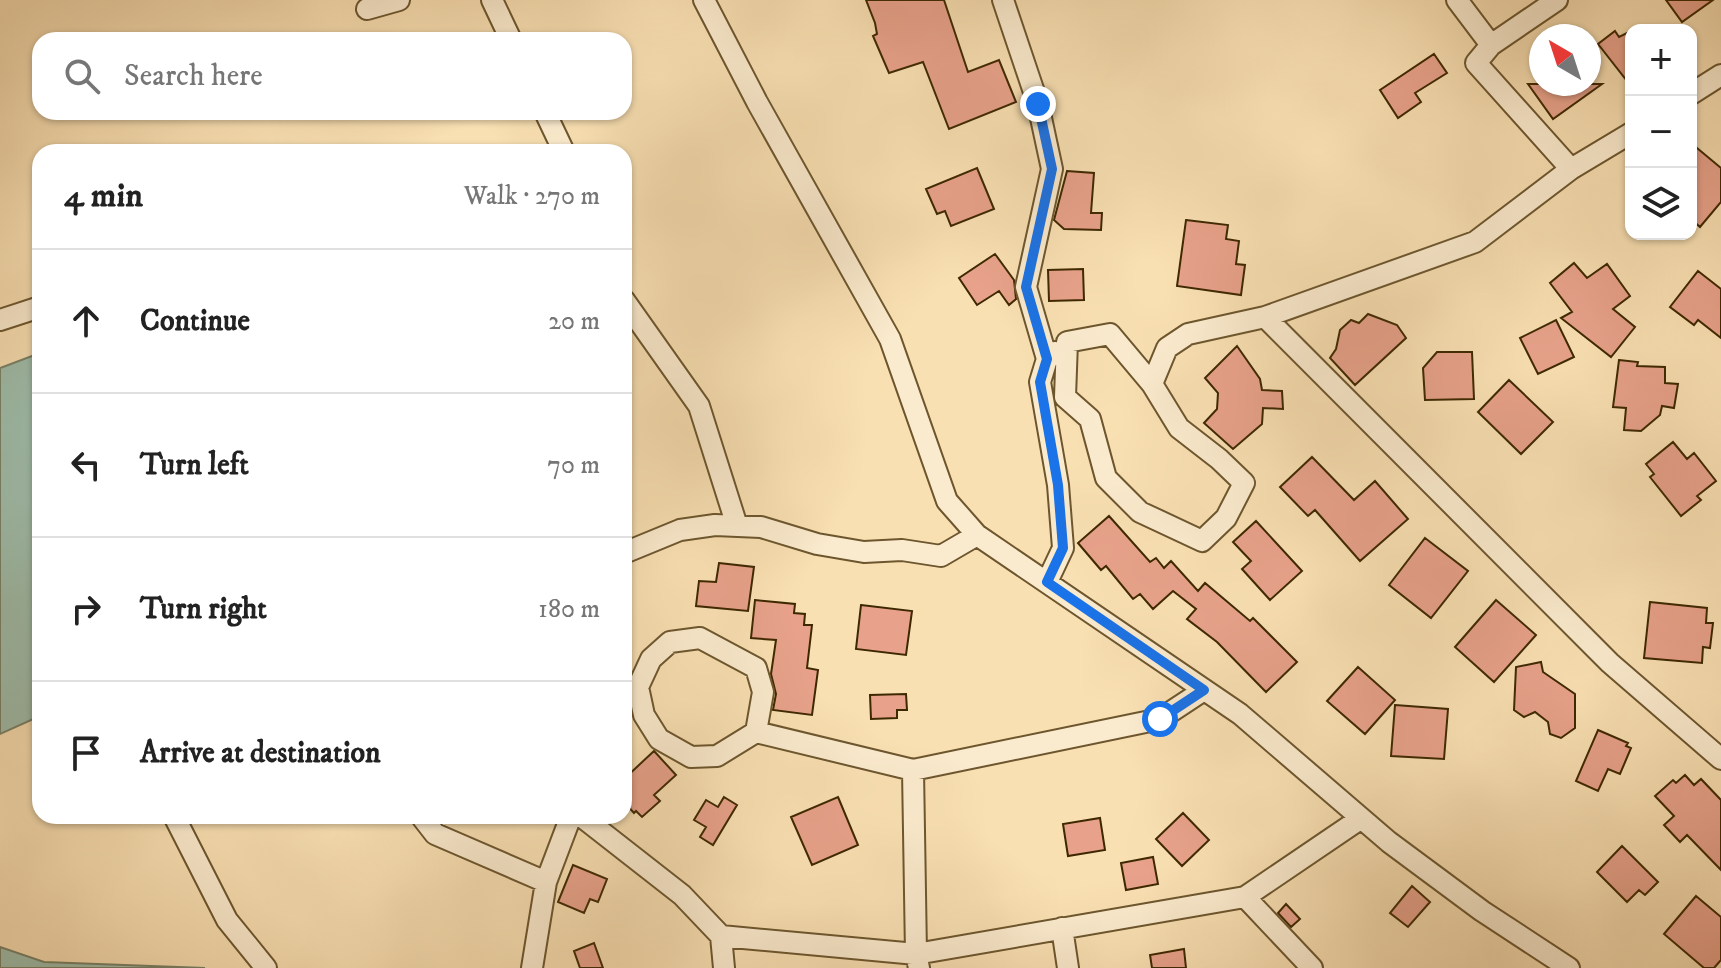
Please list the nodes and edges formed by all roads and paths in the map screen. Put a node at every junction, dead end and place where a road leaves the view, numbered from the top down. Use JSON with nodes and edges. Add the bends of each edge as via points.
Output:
{"nodes":[{"id":1,"x":399,"y":0,"type":"edge"},
{"id":2,"x":492,"y":0,"type":"edge"},
{"id":3,"x":704,"y":0,"type":"edge"},
{"id":4,"x":1003,"y":0,"type":"edge"},
{"id":5,"x":1457,"y":0,"type":"edge"},
{"id":6,"x":1557,"y":0,"type":"edge"},
{"id":7,"x":367,"y":9,"type":"dead end"},
{"id":8,"x":507,"y":32,"type":"edge"},
{"id":9,"x":1491,"y":45,"type":"junction"},
{"id":10,"x":1721,"y":75,"type":"edge"},
{"id":11,"x":1697,"y":90,"type":"edge"},
{"id":12,"x":549,"y":120,"type":"edge"},
{"id":13,"x":1625,"y":137,"type":"edge"},
{"id":14,"x":560,"y":144,"type":"edge"},
{"id":15,"x":1571,"y":169,"type":"junction"},
{"id":16,"x":32,"y":309,"type":"edge"},
{"id":17,"x":632,"y":311,"type":"edge"},
{"id":18,"x":2,"y":315,"type":"edge"},
{"id":19,"x":1265,"y":317,"type":"junction"},
{"id":20,"x":1067,"y":342,"type":"junction"},
{"id":21,"x":1047,"y":359,"type":"junction"},
{"id":22,"x":1152,"y":384,"type":"junction"},
{"id":23,"x":737,"y":526,"type":"junction"},
{"id":24,"x":977,"y":535,"type":"junction"},
{"id":25,"x":632,"y":550,"type":"edge"},
{"id":26,"x":1047,"y":582,"type":"junction"},
{"id":27,"x":1204,"y":690,"type":"junction"},
{"id":28,"x":756,"y":732,"type":"junction"},
{"id":29,"x":1721,"y":759,"type":"edge"},
{"id":30,"x":913,"y":770,"type":"junction"},
{"id":31,"x":1360,"y":819,"type":"junction"},
{"id":32,"x":178,"y":824,"type":"edge"},
{"id":33,"x":427,"y":824,"type":"edge"},
{"id":34,"x":568,"y":824,"type":"edge"},
{"id":35,"x":591,"y":824,"type":"edge"},
{"id":36,"x":546,"y":882,"type":"junction"},
{"id":37,"x":1245,"y":897,"type":"junction"},
{"id":38,"x":1062,"y":928,"type":"junction"},
{"id":39,"x":721,"y":936,"type":"junction"},
{"id":40,"x":918,"y":961,"type":"edge"},
{"id":41,"x":266,"y":968,"type":"edge"},
{"id":42,"x":532,"y":968,"type":"edge"},
{"id":43,"x":724,"y":968,"type":"edge"},
{"id":44,"x":1068,"y":968,"type":"edge"},
{"id":45,"x":1312,"y":968,"type":"edge"},
{"id":46,"x":1569,"y":968,"type":"edge"}],
"edges":[{"from":1,"to":7,"type":"street"},
{"from":2,"to":8,"type":"street"},
{"from":3,"to":24,"type":"street","via":[[890,339],[947,501]]},
{"from":4,"to":21,"type":"street","via":[[1038,104],[1052,169],[1026,287]]},
{"from":5,"to":9,"type":"street"},
{"from":6,"to":9,"type":"street"},
{"from":9,"to":15,"type":"street","via":[[1476,63]]},
{"from":10,"to":11,"type":"street"},
{"from":12,"to":14,"type":"street"},
{"from":13,"to":15,"type":"street"},
{"from":15,"to":19,"type":"street","via":[[1475,242]]},
{"from":16,"to":18,"type":"street"},
{"from":17,"to":23,"type":"street","via":[[699,406]]},
{"from":19,"to":22,"type":"street","via":[[1188,334],[1167,348]]},
{"from":19,"to":29,"type":"street","via":[[1610,663]]},
{"from":20,"to":21,"type":"street"},
{"from":20,"to":22,"type":"street","via":[[1110,334]]},
{"from":20,"to":22,"type":"street","via":[[1065,397],[1090,419],[1106,478],[1140,512],[1202,541],[1226,518],[1244,483],[1179,428]]},
{"from":21,"to":26,"type":"street","via":[[1040,382],[1063,548]]},
{"from":23,"to":24,"type":"street","via":[[864,552],[941,556]]},
{"from":23,"to":25,"type":"street","via":[[680,530]]},
{"from":24,"to":26,"type":"street"},
{"from":26,"to":27,"type":"street"},
{"from":27,"to":30,"type":"street","via":[[1160,719]]},
{"from":27,"to":31,"type":"street","via":[[1240,714]]},
{"from":28,"to":28,"type":"street","via":[[763,692],[756,668],[700,638],[670,642],[651,659],[638,687],[644,715],[659,739],[691,757],[717,756]]},
{"from":28,"to":30,"type":"street"},
{"from":30,"to":40,"type":"street"},
{"from":31,"to":37,"type":"street"},
{"from":31,"to":46,"type":"street","via":[[1482,911]]},
{"from":32,"to":41,"type":"street","via":[[227,920]]},
{"from":33,"to":36,"type":"street","via":[[435,834]]},
{"from":34,"to":36,"type":"street"},
{"from":35,"to":39,"type":"street","via":[[682,895]]},
{"from":36,"to":42,"type":"street"},
{"from":37,"to":38,"type":"street"},
{"from":37,"to":45,"type":"street"},
{"from":38,"to":40,"type":"street"},
{"from":38,"to":44,"type":"street"},
{"from":39,"to":40,"type":"street"},
{"from":39,"to":43,"type":"street"}]}
